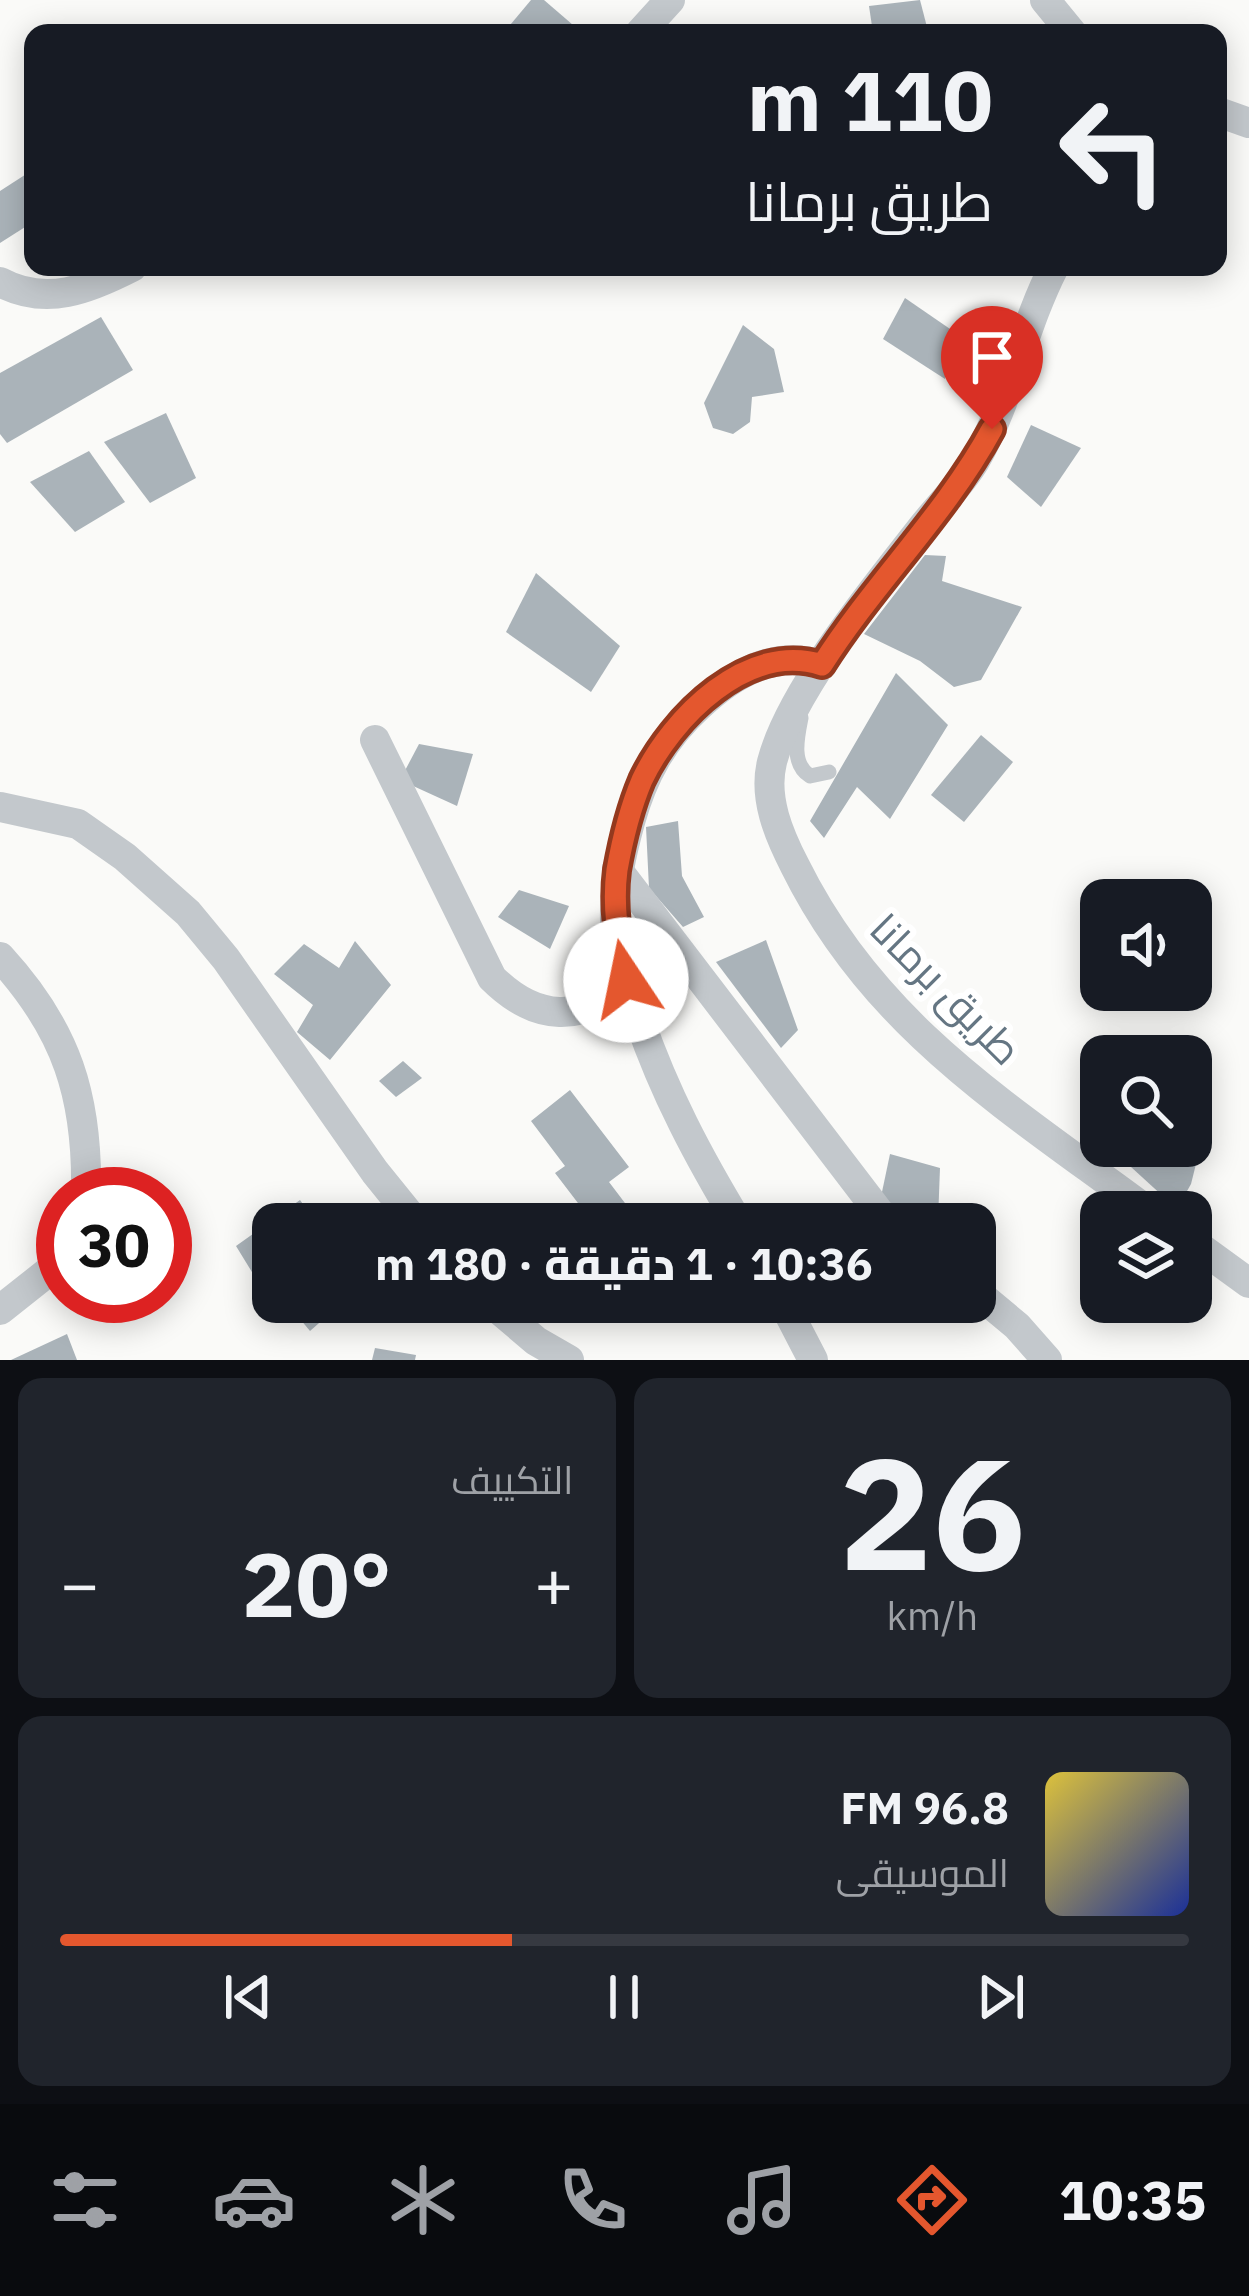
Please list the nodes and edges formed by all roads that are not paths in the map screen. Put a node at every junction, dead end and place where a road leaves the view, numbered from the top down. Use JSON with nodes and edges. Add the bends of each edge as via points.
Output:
{"nodes":[{"id":1,"x":670,"y":0,"type":"edge"},
{"id":2,"x":1045,"y":0,"type":"edge"},
{"id":3,"x":648,"y":24,"type":"edge"},
{"id":4,"x":1065,"y":24,"type":"edge"},
{"id":5,"x":112,"y":276,"type":"edge"},
{"id":6,"x":1051,"y":276,"type":"edge"},
{"id":7,"x":0,"y":282,"type":"edge"},
{"id":8,"x":822,"y":665,"type":"junction"},
{"id":9,"x":375,"y":740,"type":"dead end"},
{"id":10,"x":829,"y":772,"type":"dead end"},
{"id":11,"x":0,"y":807,"type":"edge"},
{"id":12,"x":617,"y":869,"type":"junction"},
{"id":13,"x":0,"y":958,"type":"edge"},
{"id":14,"x":626,"y":980,"type":"junction"},
{"id":15,"x":86,"y":1167,"type":"edge"},
{"id":16,"x":1120,"y":1191,"type":"edge"},
{"id":17,"x":400,"y":1203,"type":"edge"},
{"id":18,"x":728,"y":1203,"type":"edge"},
{"id":19,"x":872,"y":1203,"type":"edge"},
{"id":20,"x":1212,"y":1256,"type":"edge"},
{"id":21,"x":36,"y":1281,"type":"edge"},
{"id":22,"x":1249,"y":1282,"type":"edge"},
{"id":23,"x":996,"y":1308,"type":"edge"},
{"id":24,"x":0,"y":1310,"type":"edge"},
{"id":25,"x":515,"y":1323,"type":"edge"},
{"id":26,"x":794,"y":1323,"type":"edge"},
{"id":27,"x":569,"y":1360,"type":"edge"},
{"id":28,"x":813,"y":1360,"type":"edge"},
{"id":29,"x":1047,"y":1360,"type":"edge"}],
"edges":[{"from":1,"to":3,"type":"street"},
{"from":2,"to":4,"type":"street"},
{"from":5,"to":7,"type":"street","via":[[43,296]]},
{"from":6,"to":8,"type":"street","name":"طريق برمانا","via":[[974,463]]},
{"from":8,"to":10,"type":"lane","via":[[796,748],[806,774]]},
{"from":8,"to":12,"type":"street","via":[[787,658],[762,665],[730,680],[677,727],[640,784]]},
{"from":8,"to":16,"type":"street","name":"طريق برمانا","via":[[778,746],[770,787],[785,847],[817,910],[866,981],[912,1028]]},
{"from":9,"to":14,"type":"street","via":[[492,978],[507,993],[574,1012]]},
{"from":11,"to":17,"type":"street","via":[[78,824],[188,914]]},
{"from":12,"to":14,"type":"street","via":[[615,923]]},
{"from":12,"to":19,"type":"street"},
{"from":13,"to":15,"type":"street","via":[[57,1036],[76,1082]]},
{"from":14,"to":18,"type":"street","via":[[668,1099]]},
{"from":20,"to":22,"type":"street"},
{"from":21,"to":24,"type":"street"},
{"from":23,"to":29,"type":"street"},
{"from":25,"to":27,"type":"street"},
{"from":26,"to":28,"type":"street"}]}
